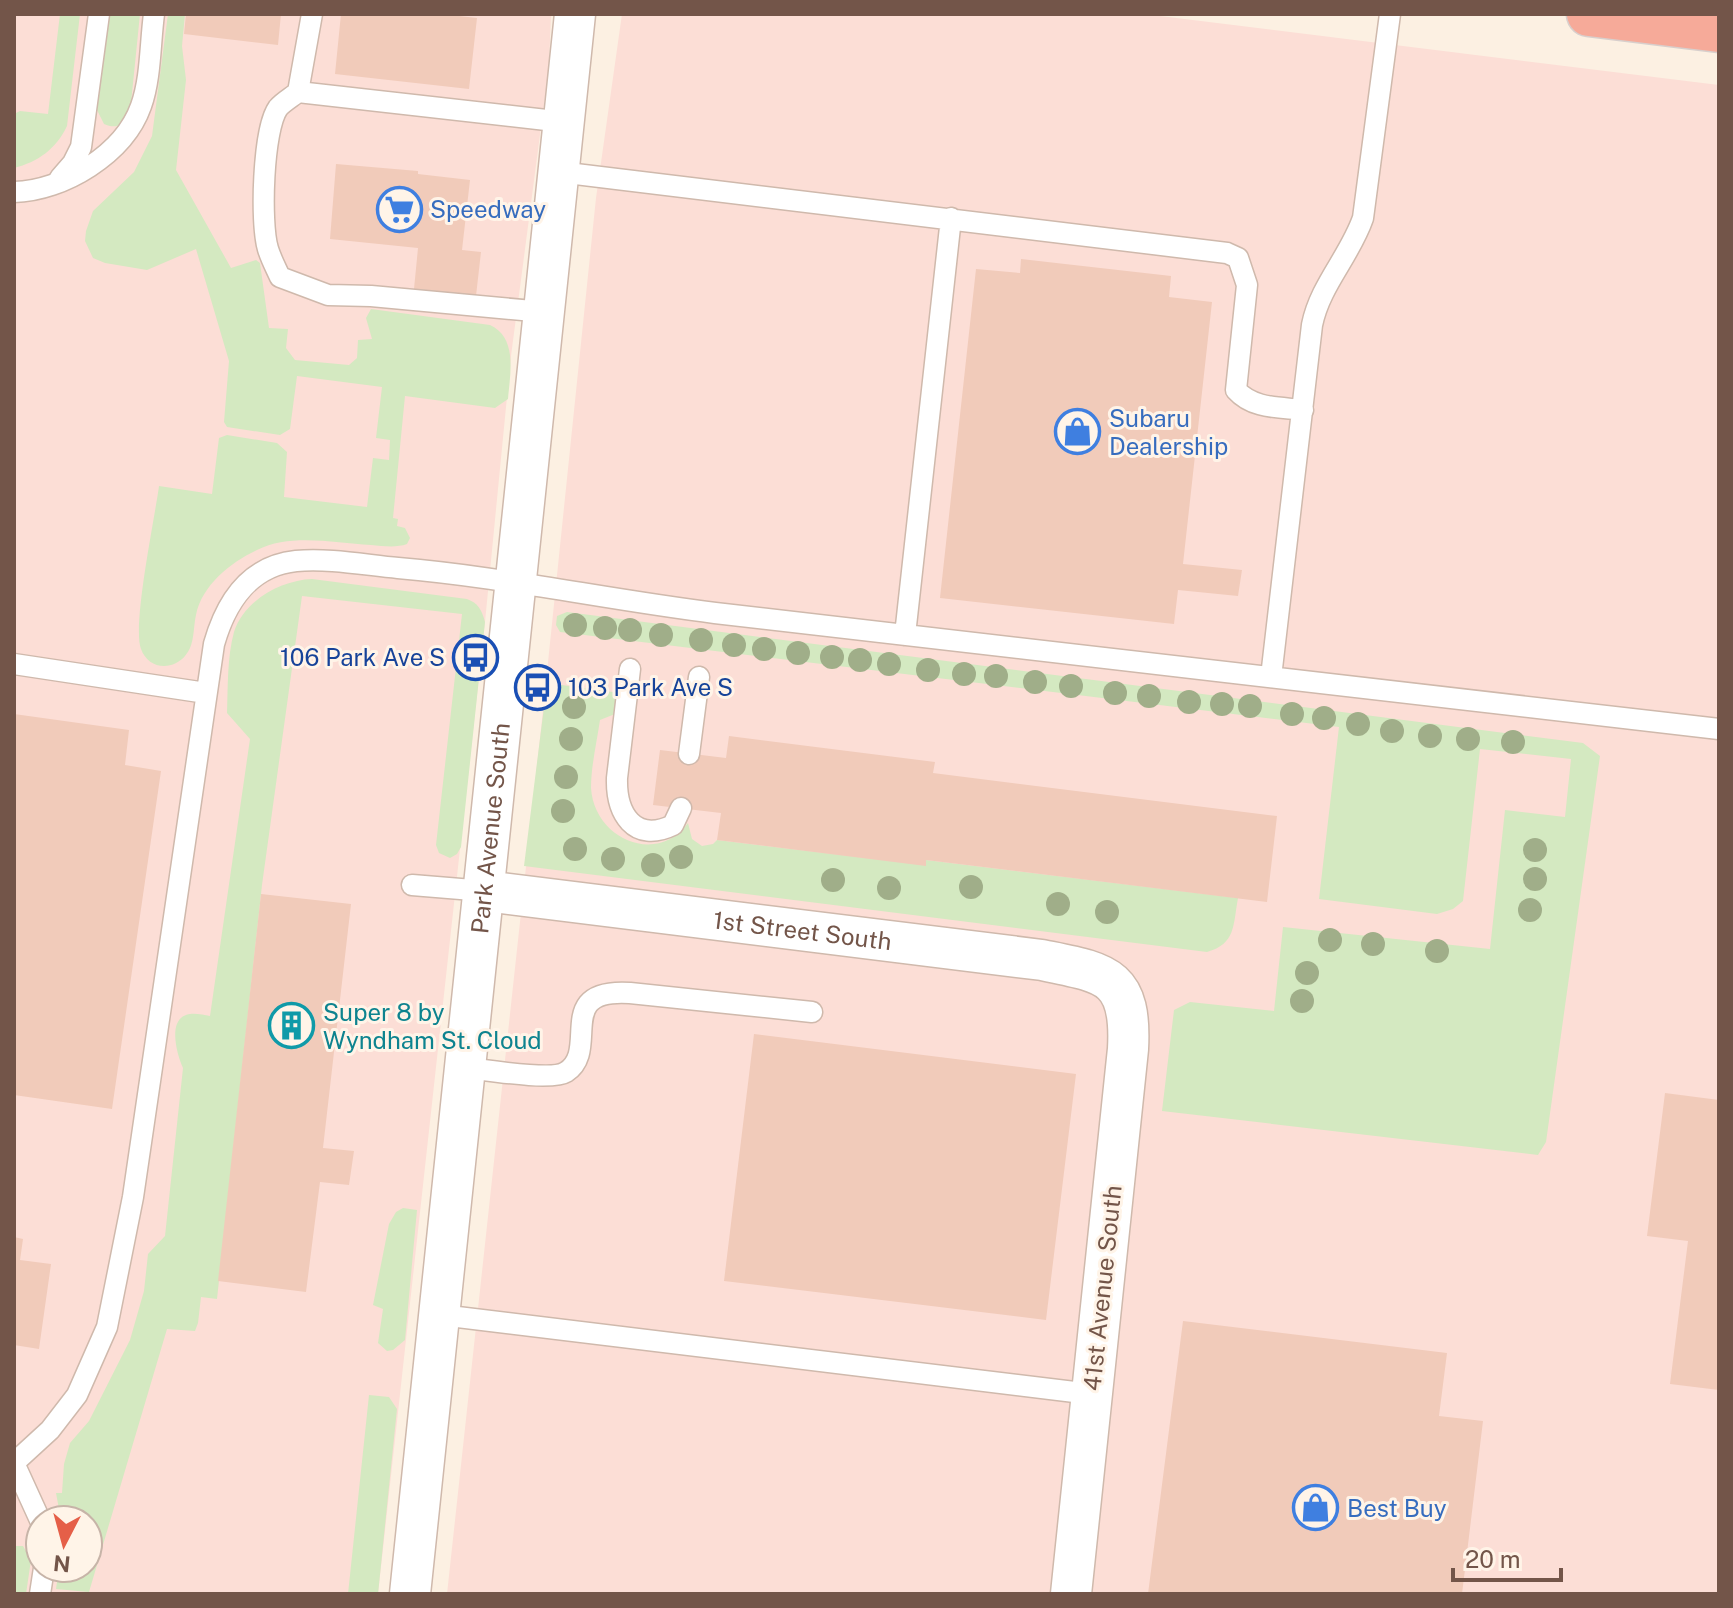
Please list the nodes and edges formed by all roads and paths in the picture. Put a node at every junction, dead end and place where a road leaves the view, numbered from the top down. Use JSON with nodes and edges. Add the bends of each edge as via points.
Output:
{"nodes":[{"id":1,"x":99,"y":14,"type":"edge"},
{"id":2,"x":154,"y":14,"type":"edge"},
{"id":3,"x":312,"y":14,"type":"edge"},
{"id":4,"x":575,"y":14,"type":"edge"},
{"id":5,"x":1390,"y":14,"type":"edge"},
{"id":6,"x":1589,"y":14,"type":"edge"},
{"id":7,"x":1719,"y":30,"type":"edge"},
{"id":8,"x":298,"y":92,"type":"junction"},
{"id":9,"x":564,"y":122,"type":"junction"},
{"id":10,"x":559,"y":172,"type":"junction"},
{"id":11,"x":46,"y":188,"type":"junction"},
{"id":12,"x":14,"y":192,"type":"edge"},
{"id":13,"x":951,"y":218,"type":"junction"},
{"id":14,"x":544,"y":312,"type":"junction"},
{"id":15,"x":1303,"y":410,"type":"junction"},
{"id":16,"x":516,"y":582,"type":"junction"},
{"id":17,"x":905,"y":635,"type":"junction"},
{"id":18,"x":14,"y":664,"type":"edge"},
{"id":19,"x":630,"y":669,"type":"dead end"},
{"id":20,"x":699,"y":677,"type":"dead end"},
{"id":21,"x":1271,"y":677,"type":"junction"},
{"id":22,"x":206,"y":693,"type":"junction"},
{"id":23,"x":1719,"y":729,"type":"edge"},
{"id":24,"x":689,"y":754,"type":"dead end"},
{"id":25,"x":681,"y":808,"type":"dead end"},
{"id":26,"x":412,"y":885,"type":"dead end"},
{"id":27,"x":485,"y":891,"type":"junction"},
{"id":28,"x":1117,"y":985,"type":"joint"},
{"id":29,"x":812,"y":1012,"type":"dead end"},
{"id":30,"x":467,"y":1068,"type":"junction"},
{"id":31,"x":441,"y":1315,"type":"junction"},
{"id":32,"x":1091,"y":1394,"type":"junction"},
{"id":33,"x":14,"y":1463,"type":"edge"},
{"id":34,"x":33,"y":1504,"type":"edge"},
{"id":35,"x":410,"y":1594,"type":"edge"},
{"id":36,"x":1071,"y":1594,"type":"edge"}],
"edges":[{"from":1,"to":11,"type":"lane","via":[[81,147],[62,177]]},
{"from":2,"to":11,"type":"lane","via":[[145,87],[131,126],[82,171]]},
{"from":3,"to":8,"type":"lane"},
{"from":4,"to":9,"type":"street","name":"Park Avenue South"},
{"from":5,"to":15,"type":"lane","via":[[1363,218],[1316,306]]},
{"from":6,"to":7,"type":"highway"},
{"from":8,"to":9,"type":"lane"},
{"from":8,"to":14,"type":"lane","via":[[279,106],[270,123],[266,153],[264,221],[280,277],[328,295]]},
{"from":9,"to":10,"type":"street","name":"Park Avenue South"},
{"from":10,"to":13,"type":"lane"},
{"from":10,"to":14,"type":"street","name":"Park Avenue South"},
{"from":11,"to":12,"type":"lane"},
{"from":13,"to":15,"type":"lane","via":[[1213,249],[1238,258],[1247,285],[1236,390],[1259,405]]},
{"from":13,"to":17,"type":"lane"},
{"from":14,"to":16,"type":"street","name":"Park Avenue South"},
{"from":15,"to":21,"type":"lane"},
{"from":16,"to":17,"type":"lane","via":[[647,604]]},
{"from":16,"to":22,"type":"lane","via":[[327,561],[277,565],[258,574],[229,602],[214,644]]},
{"from":16,"to":27,"type":"street","name":"Park Avenue South"},
{"from":17,"to":21,"type":"lane"},
{"from":18,"to":22,"type":"lane"},
{"from":19,"to":25,"type":"lane","via":[[616,796],[622,813],[631,824],[654,832],[673,825]]},
{"from":20,"to":24,"type":"lane"},
{"from":21,"to":23,"type":"lane"},
{"from":22,"to":33,"type":"lane","via":[[133,1197],[111,1313],[77,1395]]},
{"from":26,"to":27,"type":"lane"},
{"from":27,"to":28,"type":"street","name":"1st Street South","via":[[1042,960],[1103,975]]},
{"from":27,"to":30,"type":"street","name":"Park Avenue South"},
{"from":28,"to":32,"type":"street","name":"41st Avenue South","via":[[1130,1020]]},
{"from":29,"to":30,"type":"lane","via":[[602,993],[583,1013],[576,1063],[567,1071],[540,1075]]},
{"from":30,"to":31,"type":"street","name":"Park Avenue South"},
{"from":31,"to":32,"type":"lane"},
{"from":31,"to":35,"type":"street","name":"Park Avenue South"},
{"from":32,"to":36,"type":"street","name":"41st Avenue South"},
{"from":33,"to":34,"type":"lane"}]}
